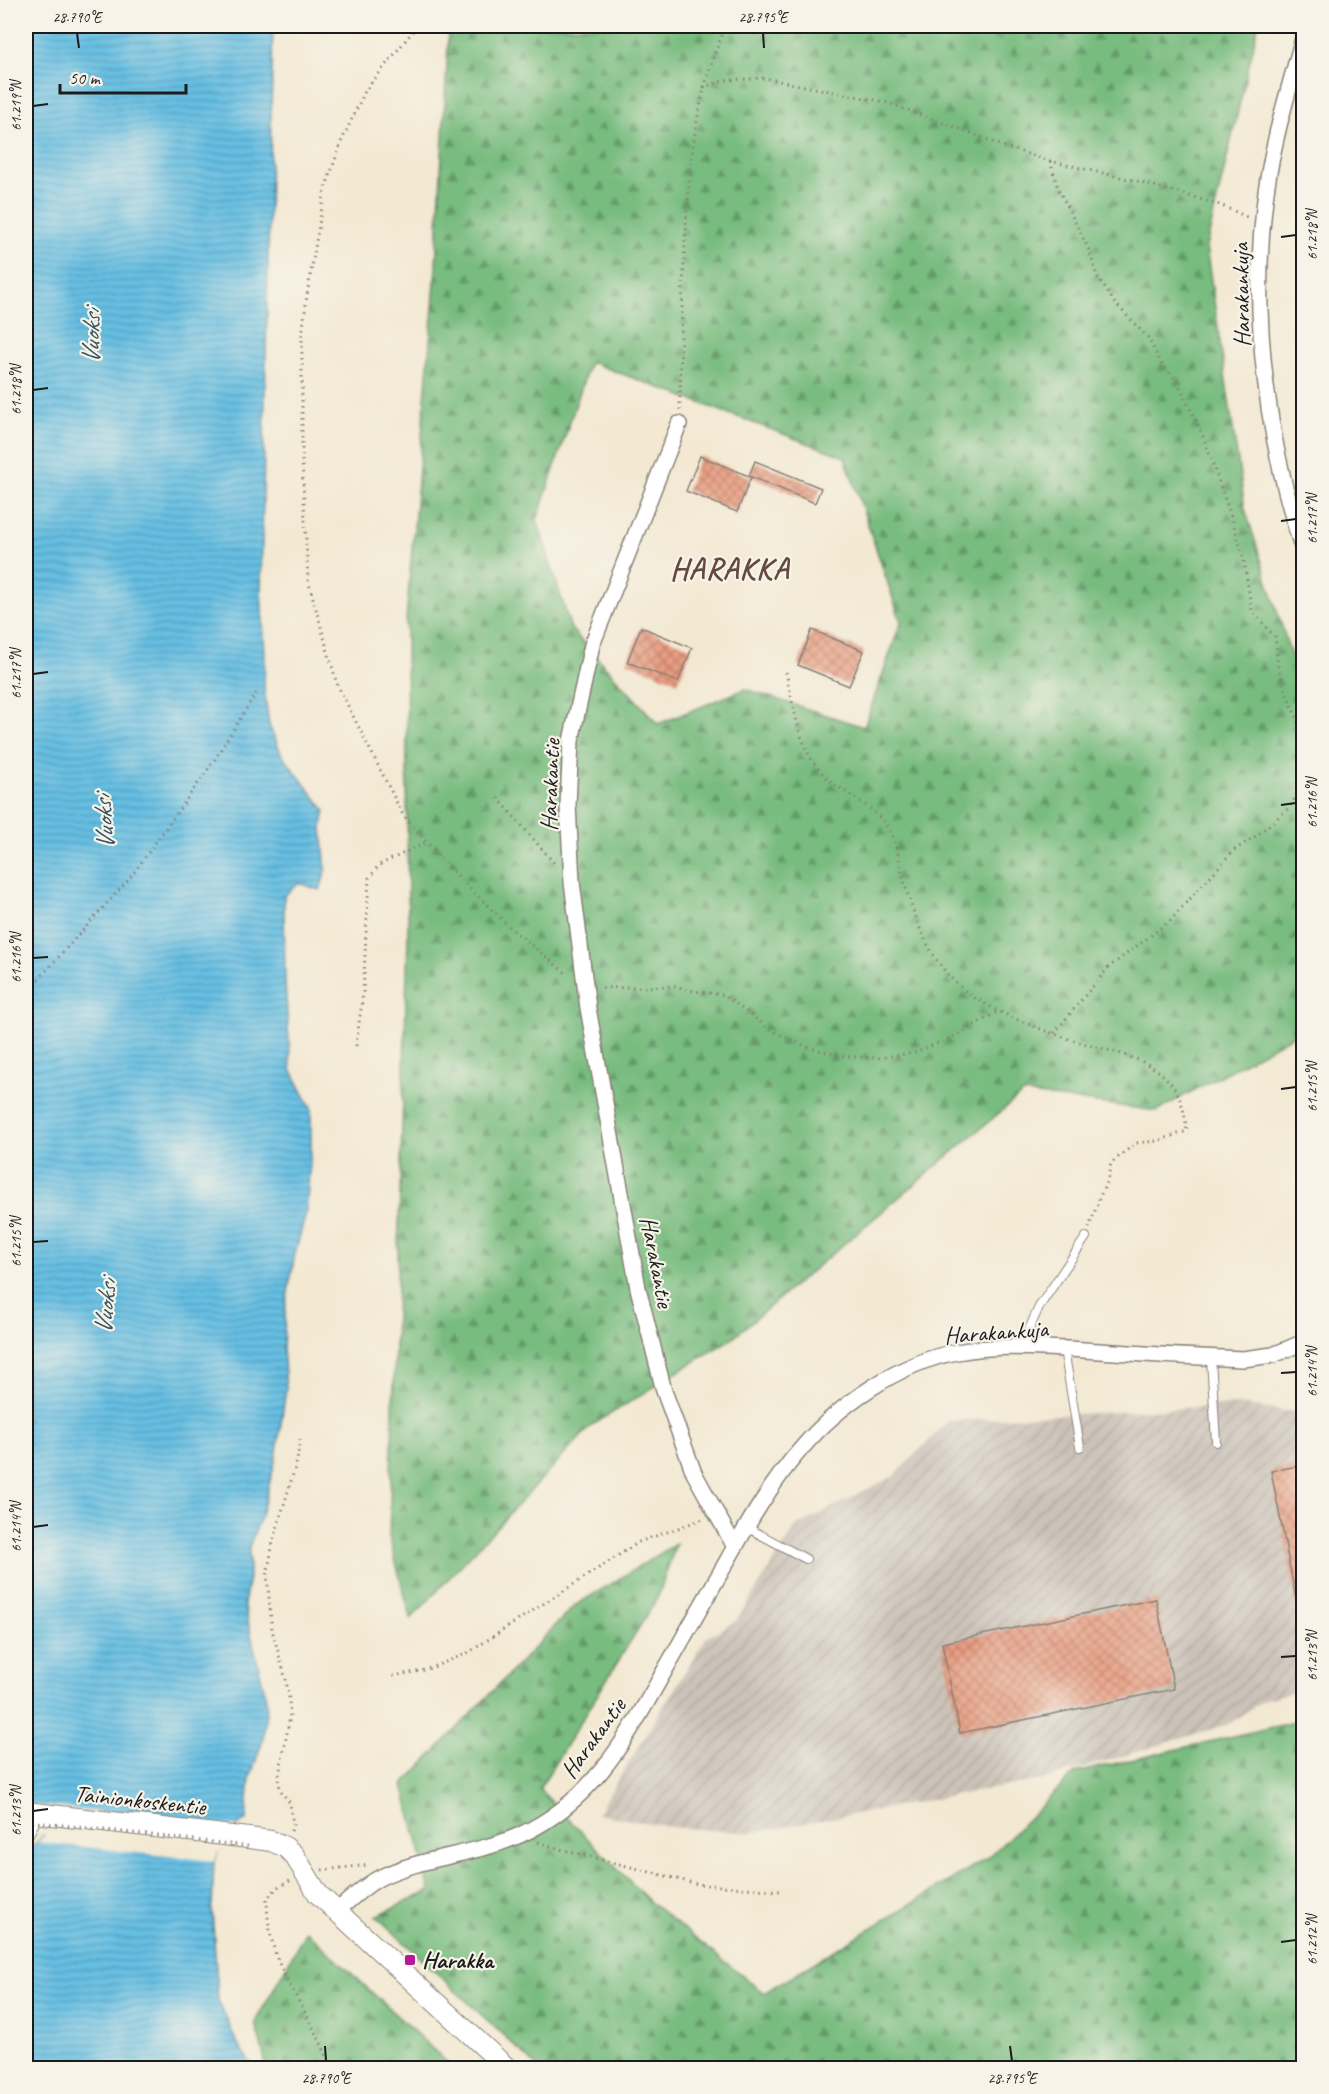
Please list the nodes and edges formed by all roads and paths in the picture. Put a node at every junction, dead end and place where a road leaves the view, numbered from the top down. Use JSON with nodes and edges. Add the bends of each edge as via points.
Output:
{"nodes":[{"id":1,"x":417,"y":26,"type":"edge"},
{"id":2,"x":726,"y":26,"type":"edge"},
{"id":3,"x":1304,"y":35,"type":"edge"},
{"id":4,"x":1304,"y":77,"type":"edge"},
{"id":5,"x":1290,"y":86,"type":"junction"},
{"id":6,"x":704,"y":87,"type":"junction"},
{"id":7,"x":1050,"y":161,"type":"junction"},
{"id":8,"x":1263,"y":223,"type":"junction"},
{"id":9,"x":679,"y":423,"type":"joint"},
{"id":10,"x":1304,"y":554,"type":"edge"},
{"id":11,"x":786,"y":672,"type":"dead end"},
{"id":12,"x":256,"y":693,"type":"dead end"},
{"id":13,"x":1304,"y":753,"type":"edge"},
{"id":14,"x":1304,"y":777,"type":"edge"},
{"id":15,"x":498,"y":798,"type":"dead end"},
{"id":16,"x":427,"y":842,"type":"junction"},
{"id":17,"x":572,"y":882,"type":"junction"},
{"id":18,"x":585,"y":988,"type":"junction"},
{"id":19,"x":26,"y":993,"type":"edge"},
{"id":20,"x":999,"y":1011,"type":"junction"},
{"id":21,"x":1054,"y":1033,"type":"junction"},
{"id":22,"x":356,"y":1046,"type":"dead end"},
{"id":23,"x":1086,"y":1237,"type":"joint"},
{"id":24,"x":1304,"y":1342,"type":"edge"},
{"id":25,"x":1021,"y":1347,"type":"junction"},
{"id":26,"x":1064,"y":1349,"type":"junction"},
{"id":27,"x":1211,"y":1358,"type":"junction"},
{"id":28,"x":300,"y":1439,"type":"dead end"},
{"id":29,"x":1216,"y":1442,"type":"dead end"},
{"id":30,"x":1080,"y":1447,"type":"dead end"},
{"id":31,"x":716,"y":1514,"type":"junction"},
{"id":32,"x":746,"y":1527,"type":"junction"},
{"id":33,"x":735,"y":1547,"type":"junction"},
{"id":34,"x":806,"y":1559,"type":"dead end"},
{"id":35,"x":393,"y":1676,"type":"dead end"},
{"id":36,"x":30,"y":1816,"type":"edge"},
{"id":37,"x":520,"y":1835,"type":"junction"},
{"id":38,"x":26,"y":1840,"type":"edge"},
{"id":39,"x":248,"y":1842,"type":"junction"},
{"id":40,"x":285,"y":1847,"type":"junction"},
{"id":41,"x":371,"y":1865,"type":"dead end"},
{"id":42,"x":299,"y":1878,"type":"junction"},
{"id":43,"x":780,"y":1891,"type":"dead end"},
{"id":44,"x":337,"y":1911,"type":"junction"},
{"id":45,"x":331,"y":2068,"type":"edge"},
{"id":46,"x":507,"y":2068,"type":"edge"}],
"edges":[{"from":1,"to":16,"type":"path","via":[[365,91],[325,189],[302,335],[302,448],[308,580],[337,684],[402,815]]},
{"from":2,"to":6,"type":"path"},
{"from":3,"to":5,"type":"street","name":"Harakankuja"},
{"from":4,"to":5,"type":"lane"},
{"from":5,"to":8,"type":"street","name":"Harakankuja","via":[[1274,146]]},
{"from":6,"to":7,"type":"path","via":[[727,80],[764,78],[850,94],[885,102]]},
{"from":6,"to":9,"type":"path","via":[[691,145]]},
{"from":7,"to":8,"type":"path","via":[[1186,195]]},
{"from":7,"to":13,"type":"path","via":[[1097,276],[1114,302],[1149,339],[1162,365],[1177,381],[1203,436],[1243,556],[1251,611],[1275,637],[1278,666],[1298,718]]},
{"from":8,"to":10,"type":"street","name":"Harakankuja","via":[[1260,271],[1271,419],[1289,507]]},
{"from":9,"to":17,"type":"street","name":"Harakantie","via":[[592,645],[572,741],[568,805]]},
{"from":11,"to":20,"type":"path","via":[[808,755],[824,776],[879,814],[892,834],[927,945],[956,984]]},
{"from":12,"to":19,"type":"path","via":[[212,764],[130,878]]},
{"from":14,"to":21,"type":"path","via":[[1288,809],[1233,851],[1170,921],[1109,967]]},
{"from":15,"to":17,"type":"path"},
{"from":16,"to":18,"type":"path","via":[[513,930]]},
{"from":16,"to":22,"type":"path","via":[[379,865],[369,878]]},
{"from":17,"to":18,"type":"street","name":"Harakantie"},
{"from":18,"to":20,"type":"path","via":[[675,986],[724,995],[772,1031],[810,1048],[843,1056],[879,1058],[913,1053],[951,1038]]},
{"from":18,"to":31,"type":"street","name":"Harakantie","via":[[638,1288],[664,1391],[694,1473]]},
{"from":20,"to":21,"type":"path"},
{"from":21,"to":23,"type":"path","via":[[1148,1065],[1176,1091],[1184,1109],[1187,1131],[1136,1143],[1111,1163]]},
{"from":23,"to":25,"type":"lane","via":[[1039,1307]]},
{"from":24,"to":27,"type":"street","name":"Harakankuja","via":[[1273,1355]]},
{"from":25,"to":26,"type":"street","name":"Harakankuja"},
{"from":25,"to":32,"type":"street","name":"Harakankuja","via":[[956,1352],[911,1366],[872,1387],[801,1448]]},
{"from":26,"to":27,"type":"street","name":"Harakankuja"},
{"from":26,"to":30,"type":"lane"},
{"from":27,"to":29,"type":"lane"},
{"from":28,"to":40,"type":"path","via":[[267,1575],[272,1630],[286,1680],[290,1717],[278,1781],[290,1803],[293,1825]]},
{"from":31,"to":33,"type":"street","name":"Harakantie"},
{"from":31,"to":35,"type":"path","via":[[639,1542],[466,1654],[425,1670]]},
{"from":32,"to":33,"type":"street","name":"Harakankuja"},
{"from":32,"to":34,"type":"lane"},
{"from":33,"to":37,"type":"street","name":"Harakantie","via":[[623,1743],[593,1782],[561,1812]]},
{"from":36,"to":38,"type":"lane"},
{"from":36,"to":39,"type":"street","name":"Tainionkoskentie"},
{"from":36,"to":39,"type":"path","bridge":true},
{"from":37,"to":43,"type":"path","via":[[697,1884]]},
{"from":37,"to":44,"type":"street","name":"Harakantie","via":[[378,1878]]},
{"from":39,"to":40,"type":"street","name":"Tainionkoskentie","via":[[271,1841]]},
{"from":40,"to":42,"type":"street","via":[[294,1855]]},
{"from":41,"to":42,"type":"path","via":[[327,1868]]},
{"from":42,"to":44,"type":"street"},
{"from":42,"to":45,"type":"path","via":[[278,1887],[267,1898],[267,1919],[282,1970],[314,2027]]},
{"from":44,"to":46,"type":"street"}]}
